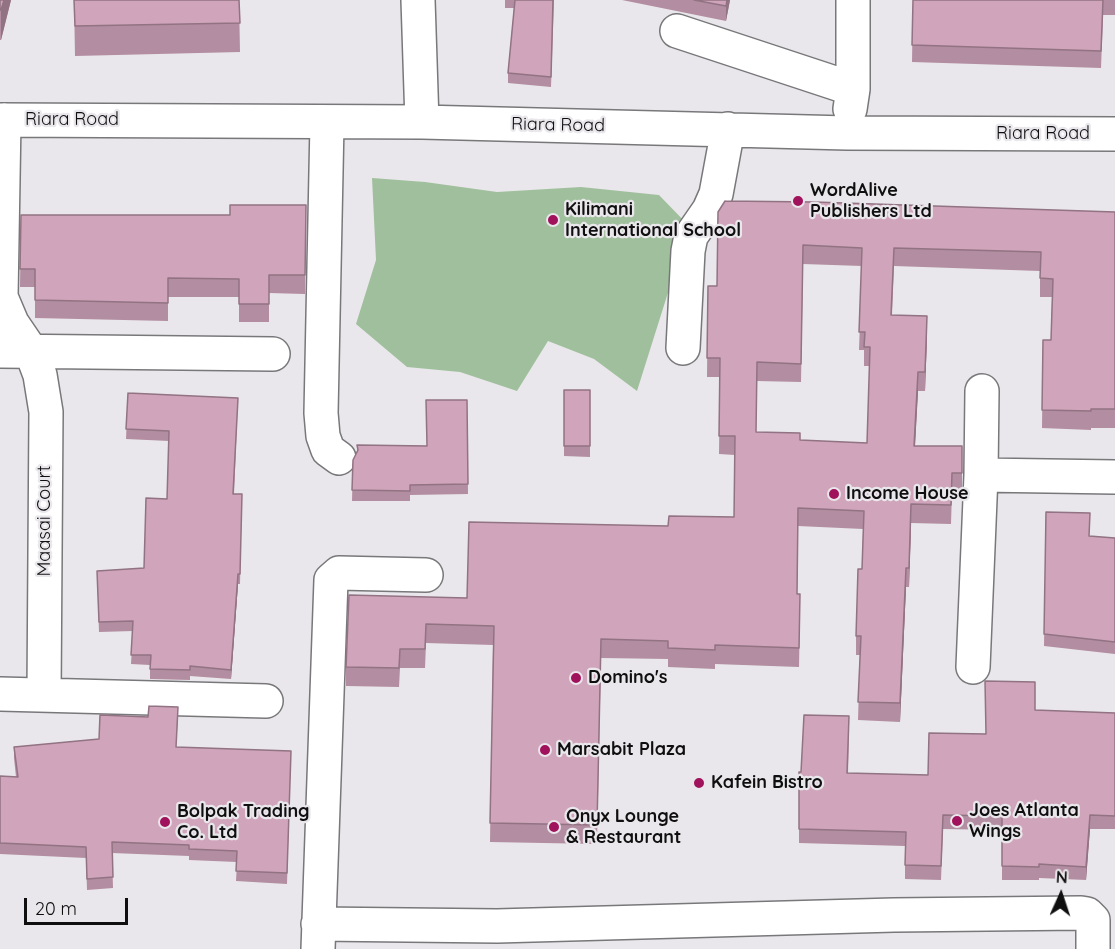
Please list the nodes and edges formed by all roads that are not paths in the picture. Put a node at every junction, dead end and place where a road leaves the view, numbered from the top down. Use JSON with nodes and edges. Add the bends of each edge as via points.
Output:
{"nodes":[{"id":1,"x":418,"y":0,"type":"edge"},
{"id":2,"x":853,"y":0,"type":"edge"},
{"id":3,"x":677,"y":32,"type":"dead end"},
{"id":4,"x":853,"y":88,"type":"junction"},
{"id":5,"x":2,"y":120,"type":"edge"},
{"id":6,"x":422,"y":122,"type":"junction"},
{"id":7,"x":327,"y":123,"type":"junction"},
{"id":8,"x":728,"y":129,"type":"junction"},
{"id":9,"x":847,"y":133,"type":"junction"},
{"id":10,"x":1115,"y":134,"type":"edge"},
{"id":11,"x":683,"y":348,"type":"dead end"},
{"id":12,"x":16,"y":351,"type":"edge"},
{"id":13,"x":273,"y":354,"type":"dead end"},
{"id":14,"x":982,"y":391,"type":"dead end"},
{"id":15,"x":339,"y":458,"type":"dead end"},
{"id":16,"x":981,"y":475,"type":"junction"},
{"id":17,"x":1115,"y":477,"type":"edge"},
{"id":18,"x":426,"y":575,"type":"dead end"},
{"id":19,"x":973,"y":667,"type":"dead end"},
{"id":20,"x":44,"y":693,"type":"junction"},
{"id":21,"x":0,"y":694,"type":"edge"},
{"id":22,"x":266,"y":701,"type":"dead end"},
{"id":23,"x":318,"y":936,"type":"edge"},
{"id":24,"x":498,"y":938,"type":"edge"},
{"id":25,"x":1093,"y":949,"type":"edge"}],
"edges":[{"from":1,"to":6,"type":"street"},
{"from":2,"to":4,"type":"street"},
{"from":3,"to":4,"type":"street"},
{"from":4,"to":9,"type":"street"},
{"from":5,"to":7,"type":"street","name":"Riara Road"},
{"from":5,"to":12,"type":"street","name":"Maasai Court","via":[[1,297],[12,323]]},
{"from":6,"to":7,"type":"street","name":"Riara Road"},
{"from":6,"to":8,"type":"street","name":"Riara Road"},
{"from":7,"to":15,"type":"street","via":[[321,413],[328,450]]},
{"from":8,"to":9,"type":"street","name":"Riara Road"},
{"from":8,"to":11,"type":"street","via":[[716,194],[691,236],[687,251]]},
{"from":9,"to":10,"type":"street","name":"Riara Road"},
{"from":12,"to":13,"type":"street"},
{"from":12,"to":20,"type":"street","name":"Maasai Court","via":[[40,375],[46,412]]},
{"from":14,"to":16,"type":"street"},
{"from":16,"to":17,"type":"street"},
{"from":16,"to":19,"type":"street"},
{"from":18,"to":23,"type":"street","via":[[339,573],[331,580]]},
{"from":20,"to":21,"type":"street"},
{"from":20,"to":22,"type":"street"},
{"from":23,"to":24,"type":"street"},
{"from":24,"to":25,"type":"street","via":[[894,915],[1081,913],[1093,920]]}]}
